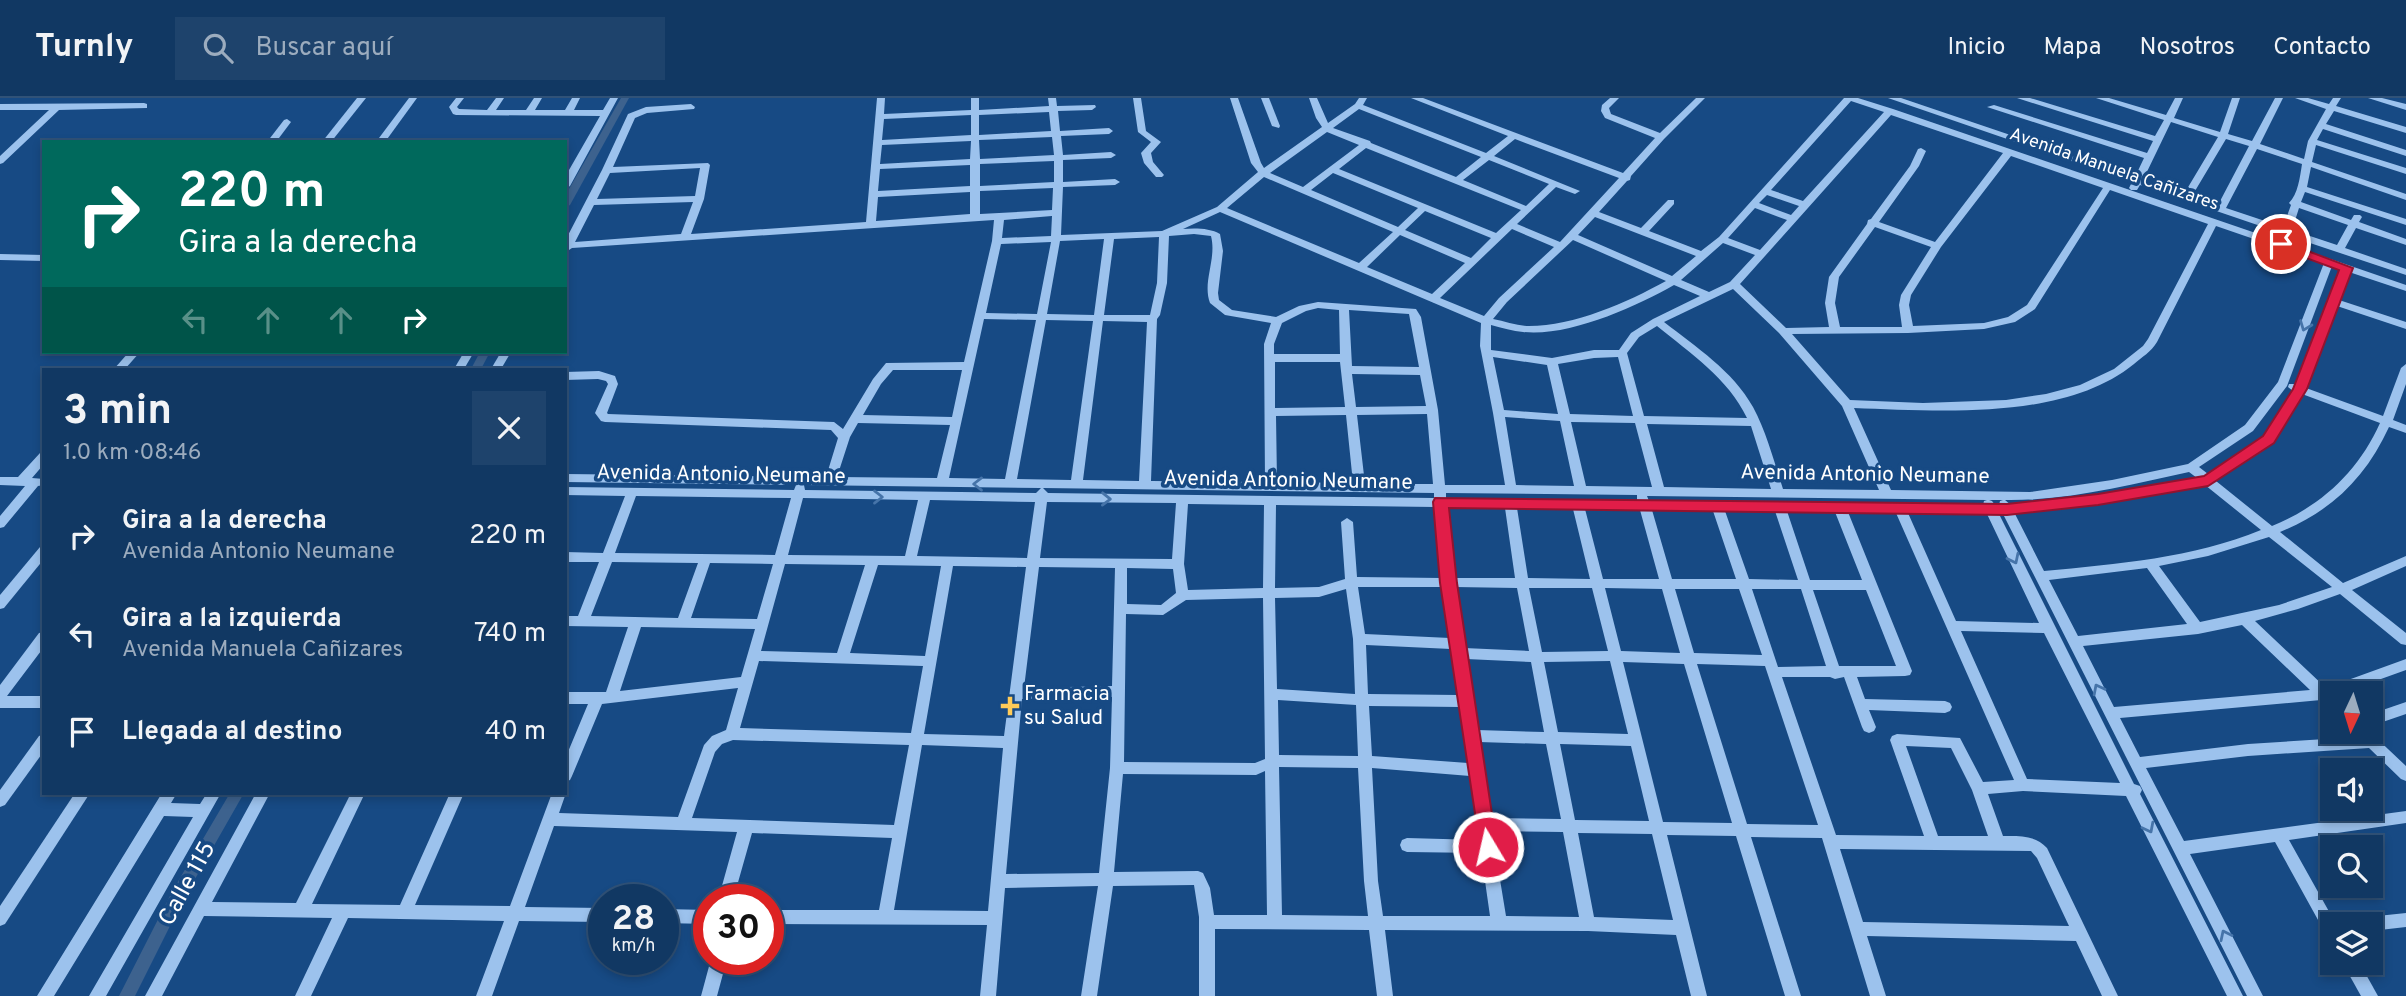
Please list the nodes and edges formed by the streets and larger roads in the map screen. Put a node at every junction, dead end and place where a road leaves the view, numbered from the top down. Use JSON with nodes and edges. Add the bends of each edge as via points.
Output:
{"nodes":[{"id":1,"x":78,"y":98,"type":"edge"},
{"id":2,"x":362,"y":98,"type":"edge"},
{"id":3,"x":413,"y":98,"type":"edge"},
{"id":4,"x":460,"y":98,"type":"edge"},
{"id":5,"x":500,"y":98,"type":"edge"},
{"id":6,"x":538,"y":98,"type":"edge"},
{"id":7,"x":576,"y":98,"type":"edge"},
{"id":8,"x":614,"y":98,"type":"edge"},
{"id":9,"x":881,"y":98,"type":"edge"},
{"id":10,"x":975,"y":98,"type":"edge"},
{"id":11,"x":1137,"y":98,"type":"edge"},
{"id":12,"x":1234,"y":98,"type":"edge"},
{"id":13,"x":1265,"y":98,"type":"edge"},
{"id":14,"x":1313,"y":98,"type":"edge"},
{"id":15,"x":1415,"y":98,"type":"edge"},
{"id":16,"x":1615,"y":98,"type":"edge"},
{"id":17,"x":1701,"y":98,"type":"edge"},
{"id":18,"x":1850,"y":98,"type":"edge"},
{"id":19,"x":1894,"y":98,"type":"edge"},
{"id":20,"x":1996,"y":98,"type":"edge"},
{"id":21,"x":2021,"y":98,"type":"edge"},
{"id":22,"x":2100,"y":98,"type":"edge"},
{"id":23,"x":2178,"y":98,"type":"edge"},
{"id":24,"x":2236,"y":98,"type":"edge"},
{"id":25,"x":2279,"y":98,"type":"edge"},
{"id":26,"x":2299,"y":98,"type":"edge"},
{"id":27,"x":2337,"y":98,"type":"edge"},
{"id":28,"x":2372,"y":98,"type":"edge"},
{"id":29,"x":1360,"y":102,"type":"edge"},
{"id":30,"x":1052,"y":103,"type":"edge"},
{"id":31,"x":69,"y":106,"type":"junction"},
{"id":32,"x":144,"y":106,"type":"dead end"},
{"id":33,"x":0,"y":107,"type":"edge"},
{"id":34,"x":691,"y":107,"type":"dead end"},
{"id":35,"x":1092,"y":107,"type":"dead end"},
{"id":36,"x":1990,"y":107,"type":"junction"},
{"id":37,"x":2406,"y":107,"type":"edge"},
{"id":38,"x":55,"y":109,"type":"junction"},
{"id":39,"x":2332,"y":109,"type":"junction"},
{"id":40,"x":1890,"y":111,"type":"junction"},
{"id":41,"x":490,"y":112,"type":"junction"},
{"id":42,"x":529,"y":112,"type":"junction"},
{"id":43,"x":568,"y":113,"type":"junction"},
{"id":44,"x":606,"y":113,"type":"junction"},
{"id":45,"x":974,"y":114,"type":"junction"},
{"id":46,"x":878,"y":117,"type":"junction"},
{"id":47,"x":2169,"y":119,"type":"junction"},
{"id":48,"x":287,"y":122,"type":"dead end"},
{"id":49,"x":2320,"y":125,"type":"junction"},
{"id":50,"x":1276,"y":126,"type":"dead end"},
{"id":51,"x":1979,"y":126,"type":"junction"},
{"id":52,"x":1328,"y":129,"type":"junction"},
{"id":53,"x":2406,"y":130,"type":"edge"},
{"id":54,"x":1110,"y":131,"type":"dead end"},
{"id":55,"x":2068,"y":132,"type":"junction"},
{"id":56,"x":1056,"y":133,"type":"junction"},
{"id":57,"x":1515,"y":135,"type":"junction"},
{"id":58,"x":2223,"y":135,"type":"junction"},
{"id":59,"x":974,"y":137,"type":"junction"},
{"id":60,"x":1661,"y":137,"type":"junction"},
{"id":61,"x":273,"y":140,"type":"edge"},
{"id":62,"x":328,"y":140,"type":"edge"},
{"id":63,"x":382,"y":140,"type":"edge"},
{"id":64,"x":2159,"y":140,"type":"junction"},
{"id":65,"x":2312,"y":141,"type":"junction"},
{"id":66,"x":877,"y":143,"type":"junction"},
{"id":67,"x":1367,"y":143,"type":"junction"},
{"id":68,"x":2255,"y":145,"type":"junction"},
{"id":69,"x":1921,"y":151,"type":"dead end"},
{"id":70,"x":2010,"y":151,"type":"junction"},
{"id":71,"x":2406,"y":153,"type":"edge"},
{"id":72,"x":2057,"y":154,"type":"junction"},
{"id":73,"x":1111,"y":155,"type":"dead end"},
{"id":74,"x":1059,"y":157,"type":"junction"},
{"id":75,"x":2151,"y":157,"type":"junction"},
{"id":76,"x":1488,"y":158,"type":"junction"},
{"id":77,"x":0,"y":161,"type":"edge"},
{"id":78,"x":975,"y":161,"type":"junction"},
{"id":79,"x":2307,"y":164,"type":"junction"},
{"id":80,"x":567,"y":167,"type":"edge"},
{"id":81,"x":577,"y":167,"type":"junction"},
{"id":82,"x":874,"y":167,"type":"junction"},
{"id":83,"x":1332,"y":169,"type":"junction"},
{"id":84,"x":607,"y":170,"type":"junction"},
{"id":85,"x":2406,"y":170,"type":"edge"},
{"id":86,"x":2372,"y":172,"type":"junction"},
{"id":87,"x":1263,"y":173,"type":"junction"},
{"id":88,"x":1159,"y":175,"type":"dead end"},
{"id":89,"x":1627,"y":177,"type":"junction"},
{"id":90,"x":1458,"y":180,"type":"junction"},
{"id":91,"x":1115,"y":181,"type":"dead end"},
{"id":92,"x":567,"y":183,"type":"edge"},
{"id":93,"x":1058,"y":183,"type":"junction"},
{"id":94,"x":1555,"y":184,"type":"junction"},
{"id":95,"x":2109,"y":185,"type":"junction"},
{"id":96,"x":973,"y":187,"type":"junction"},
{"id":97,"x":2135,"y":188,"type":"junction"},
{"id":98,"x":2302,"y":188,"type":"junction"},
{"id":99,"x":1303,"y":191,"type":"junction"},
{"id":100,"x":1575,"y":191,"type":"dead end"},
{"id":101,"x":1765,"y":191,"type":"junction"},
{"id":102,"x":872,"y":194,"type":"junction"},
{"id":103,"x":2406,"y":197,"type":"edge"},
{"id":104,"x":2186,"y":198,"type":"junction"},
{"id":105,"x":699,"y":199,"type":"junction"},
{"id":106,"x":589,"y":202,"type":"junction"},
{"id":107,"x":1671,"y":202,"type":"dead end"},
{"id":108,"x":2294,"y":203,"type":"junction"},
{"id":109,"x":1753,"y":204,"type":"junction"},
{"id":110,"x":1805,"y":205,"type":"junction"},
{"id":111,"x":1424,"y":207,"type":"junction"},
{"id":112,"x":2362,"y":208,"type":"junction"},
{"id":113,"x":1220,"y":209,"type":"junction"},
{"id":114,"x":1528,"y":209,"type":"junction"},
{"id":115,"x":2220,"y":211,"type":"junction"},
{"id":116,"x":1594,"y":213,"type":"junction"},
{"id":117,"x":1057,"y":214,"type":"junction"},
{"id":118,"x":975,"y":217,"type":"junction"},
{"id":119,"x":999,"y":217,"type":"junction"},
{"id":120,"x":1793,"y":219,"type":"junction"},
{"id":121,"x":2214,"y":221,"type":"junction"},
{"id":122,"x":1871,"y":222,"type":"junction"},
{"id":123,"x":2406,"y":222,"type":"edge"},
{"id":124,"x":871,"y":223,"type":"junction"},
{"id":125,"x":1511,"y":225,"type":"junction"},
{"id":126,"x":2353,"y":225,"type":"junction"},
{"id":127,"x":1398,"y":231,"type":"junction"},
{"id":128,"x":1643,"y":232,"type":"junction"},
{"id":129,"x":1164,"y":234,"type":"junction"},
{"id":130,"x":1572,"y":236,"type":"junction"},
{"id":131,"x":685,"y":237,"type":"junction"},
{"id":132,"x":1497,"y":237,"type":"junction"},
{"id":133,"x":1109,"y":238,"type":"junction"},
{"id":134,"x":2284,"y":238,"type":"junction"},
{"id":135,"x":1056,"y":239,"type":"junction"},
{"id":136,"x":1722,"y":239,"type":"junction"},
{"id":137,"x":997,"y":241,"type":"junction"},
{"id":138,"x":2406,"y":242,"type":"edge"},
{"id":139,"x":1560,"y":246,"type":"junction"},
{"id":140,"x":1937,"y":246,"type":"junction"},
{"id":141,"x":567,"y":247,"type":"edge"},
{"id":142,"x":2339,"y":250,"type":"junction"},
{"id":143,"x":1762,"y":254,"type":"junction"},
{"id":144,"x":1704,"y":256,"type":"junction"},
{"id":145,"x":0,"y":257,"type":"edge"},
{"id":146,"x":42,"y":257,"type":"edge"},
{"id":147,"x":1470,"y":261,"type":"junction"},
{"id":148,"x":2329,"y":262,"type":"junction"},
{"id":149,"x":1361,"y":267,"type":"junction"},
{"id":150,"x":2346,"y":268,"type":"junction"},
{"id":151,"x":2406,"y":272,"type":"edge"},
{"id":152,"x":1673,"y":281,"type":"junction"},
{"id":153,"x":1734,"y":284,"type":"junction"},
{"id":154,"x":2406,"y":288,"type":"edge"},
{"id":155,"x":1709,"y":296,"type":"junction"},
{"id":156,"x":1434,"y":298,"type":"junction"},
{"id":157,"x":2334,"y":302,"type":"junction"},
{"id":158,"x":1344,"y":306,"type":"junction"},
{"id":159,"x":979,"y":316,"type":"junction"},
{"id":160,"x":1042,"y":316,"type":"junction"},
{"id":161,"x":1097,"y":318,"type":"junction"},
{"id":162,"x":1152,"y":319,"type":"junction"},
{"id":163,"x":1277,"y":321,"type":"junction"},
{"id":164,"x":1486,"y":321,"type":"junction"},
{"id":165,"x":1657,"y":321,"type":"junction"},
{"id":166,"x":2406,"y":326,"type":"edge"},
{"id":167,"x":1835,"y":330,"type":"junction"},
{"id":168,"x":1908,"y":330,"type":"junction"},
{"id":169,"x":1783,"y":331,"type":"junction"},
{"id":170,"x":1488,"y":353,"type":"junction"},
{"id":171,"x":1622,"y":353,"type":"junction"},
{"id":172,"x":133,"y":354,"type":"edge"},
{"id":173,"x":1269,"y":358,"type":"junction"},
{"id":174,"x":1345,"y":358,"type":"junction"},
{"id":175,"x":1552,"y":362,"type":"junction"},
{"id":176,"x":968,"y":366,"type":"junction"},
{"id":177,"x":120,"y":368,"type":"edge"},
{"id":178,"x":2406,"y":368,"type":"edge"},
{"id":179,"x":1347,"y":370,"type":"junction"},
{"id":180,"x":1426,"y":371,"type":"junction"},
{"id":181,"x":567,"y":376,"type":"edge"},
{"id":182,"x":2283,"y":383,"type":"junction"},
{"id":183,"x":2300,"y":389,"type":"junction"},
{"id":184,"x":1847,"y":404,"type":"junction"},
{"id":185,"x":1433,"y":410,"type":"junction"},
{"id":186,"x":1352,"y":411,"type":"junction"},
{"id":187,"x":1272,"y":412,"type":"junction"},
{"id":188,"x":1499,"y":413,"type":"junction"},
{"id":189,"x":1565,"y":418,"type":"junction"},
{"id":190,"x":855,"y":419,"type":"junction"},
{"id":191,"x":1640,"y":419,"type":"junction"},
{"id":192,"x":955,"y":421,"type":"junction"},
{"id":193,"x":1755,"y":422,"type":"junction"},
{"id":194,"x":2387,"y":422,"type":"junction"},
{"id":195,"x":2406,"y":429,"type":"edge"},
{"id":196,"x":844,"y":437,"type":"junction"},
{"id":197,"x":42,"y":458,"type":"edge"},
{"id":198,"x":2191,"y":467,"type":"junction"},
{"id":199,"x":567,"y":478,"type":"edge"},
{"id":200,"x":0,"y":481,"type":"edge"},
{"id":201,"x":801,"y":481,"type":"junction"},
{"id":202,"x":2208,"y":481,"type":"junction"},
{"id":203,"x":21,"y":482,"type":"junction"},
{"id":204,"x":40,"y":482,"type":"edge"},
{"id":205,"x":830,"y":482,"type":"junction"},
{"id":206,"x":942,"y":484,"type":"junction"},
{"id":207,"x":1010,"y":484,"type":"junction"},
{"id":208,"x":1076,"y":485,"type":"junction"},
{"id":209,"x":1145,"y":486,"type":"junction"},
{"id":210,"x":1359,"y":487,"type":"junction"},
{"id":211,"x":1581,"y":489,"type":"junction"},
{"id":212,"x":567,"y":491,"type":"edge"},
{"id":213,"x":1659,"y":491,"type":"junction"},
{"id":214,"x":632,"y":492,"type":"junction"},
{"id":215,"x":1042,"y":492,"type":"junction"},
{"id":216,"x":1271,"y":494,"type":"junction"},
{"id":217,"x":1887,"y":494,"type":"junction"},
{"id":218,"x":1440,"y":495,"type":"junction"},
{"id":219,"x":798,"y":496,"type":"junction"},
{"id":220,"x":1510,"y":496,"type":"junction"},
{"id":221,"x":1642,"y":496,"type":"junction"},
{"id":222,"x":925,"y":497,"type":"junction"},
{"id":223,"x":1779,"y":498,"type":"junction"},
{"id":224,"x":1182,"y":499,"type":"junction"},
{"id":225,"x":1987,"y":503,"type":"junction"},
{"id":226,"x":1578,"y":504,"type":"junction"},
{"id":227,"x":1717,"y":504,"type":"junction"},
{"id":228,"x":2004,"y":504,"type":"junction"},
{"id":229,"x":1839,"y":506,"type":"junction"},
{"id":230,"x":1899,"y":507,"type":"junction"},
{"id":231,"x":1347,"y":522,"type":"dead end"},
{"id":232,"x":0,"y":524,"type":"edge"},
{"id":233,"x":2271,"y":532,"type":"junction"},
{"id":234,"x":42,"y":552,"type":"edge"},
{"id":235,"x":567,"y":557,"type":"edge"},
{"id":236,"x":607,"y":557,"type":"junction"},
{"id":237,"x":706,"y":558,"type":"junction"},
{"id":238,"x":781,"y":559,"type":"junction"},
{"id":239,"x":873,"y":561,"type":"junction"},
{"id":240,"x":910,"y":561,"type":"junction"},
{"id":241,"x":2406,"y":561,"type":"edge"},
{"id":242,"x":948,"y":562,"type":"junction"},
{"id":243,"x":1031,"y":562,"type":"junction"},
{"id":244,"x":2149,"y":562,"type":"junction"},
{"id":245,"x":1178,"y":564,"type":"junction"},
{"id":246,"x":1121,"y":565,"type":"junction"},
{"id":247,"x":2041,"y":576,"type":"junction"},
{"id":248,"x":1351,"y":582,"type":"junction"},
{"id":249,"x":1521,"y":582,"type":"junction"},
{"id":250,"x":1448,"y":583,"type":"junction"},
{"id":251,"x":1805,"y":584,"type":"junction"},
{"id":252,"x":1596,"y":585,"type":"junction"},
{"id":253,"x":1666,"y":585,"type":"junction"},
{"id":254,"x":1744,"y":585,"type":"junction"},
{"id":255,"x":1870,"y":585,"type":"junction"},
{"id":256,"x":2344,"y":588,"type":"junction"},
{"id":257,"x":5,"y":591,"type":"edge"},
{"id":258,"x":1269,"y":593,"type":"junction"},
{"id":259,"x":1183,"y":595,"type":"junction"},
{"id":260,"x":0,"y":604,"type":"edge"},
{"id":261,"x":1119,"y":609,"type":"junction"},
{"id":262,"x":2245,"y":619,"type":"junction"},
{"id":263,"x":567,"y":621,"type":"edge"},
{"id":264,"x":583,"y":621,"type":"junction"},
{"id":265,"x":636,"y":622,"type":"junction"},
{"id":266,"x":683,"y":622,"type":"junction"},
{"id":267,"x":762,"y":624,"type":"junction"},
{"id":268,"x":1951,"y":626,"type":"junction"},
{"id":269,"x":2048,"y":628,"type":"junction"},
{"id":270,"x":2198,"y":629,"type":"junction"},
{"id":271,"x":1359,"y":639,"type":"junction"},
{"id":272,"x":42,"y":640,"type":"edge"},
{"id":273,"x":2406,"y":640,"type":"edge"},
{"id":274,"x":2074,"y":642,"type":"junction"},
{"id":275,"x":1458,"y":649,"type":"junction"},
{"id":276,"x":752,"y":656,"type":"junction"},
{"id":277,"x":1614,"y":656,"type":"junction"},
{"id":278,"x":1536,"y":657,"type":"junction"},
{"id":279,"x":842,"y":659,"type":"junction"},
{"id":280,"x":1689,"y":660,"type":"junction"},
{"id":281,"x":929,"y":661,"type":"junction"},
{"id":282,"x":2406,"y":664,"type":"edge"},
{"id":283,"x":1771,"y":666,"type":"junction"},
{"id":284,"x":1842,"y":673,"type":"junction"},
{"id":285,"x":2367,"y":681,"type":"edge"},
{"id":286,"x":746,"y":682,"type":"junction"},
{"id":287,"x":2320,"y":690,"type":"edge"},
{"id":288,"x":1117,"y":691,"type":"junction"},
{"id":289,"x":1016,"y":694,"type":"junction"},
{"id":290,"x":1271,"y":694,"type":"junction"},
{"id":291,"x":0,"y":695,"type":"edge"},
{"id":292,"x":567,"y":698,"type":"edge"},
{"id":293,"x":604,"y":698,"type":"junction"},
{"id":294,"x":2320,"y":699,"type":"edge"},
{"id":295,"x":1363,"y":700,"type":"junction"},
{"id":296,"x":1466,"y":701,"type":"junction"},
{"id":297,"x":0,"y":702,"type":"edge"},
{"id":298,"x":42,"y":702,"type":"edge"},
{"id":299,"x":1860,"y":704,"type":"junction"},
{"id":300,"x":1944,"y":707,"type":"dead end"},
{"id":301,"x":2406,"y":708,"type":"edge"},
{"id":302,"x":2110,"y":713,"type":"junction"},
{"id":303,"x":2384,"y":716,"type":"edge"},
{"id":304,"x":1869,"y":727,"type":"dead end"},
{"id":305,"x":732,"y":734,"type":"junction"},
{"id":306,"x":1471,"y":736,"type":"junction"},
{"id":307,"x":918,"y":738,"type":"junction"},
{"id":308,"x":1552,"y":739,"type":"junction"},
{"id":309,"x":1634,"y":740,"type":"junction"},
{"id":310,"x":42,"y":742,"type":"edge"},
{"id":311,"x":1010,"y":742,"type":"junction"},
{"id":312,"x":2354,"y":744,"type":"edge"},
{"id":313,"x":2373,"y":744,"type":"edge"},
{"id":314,"x":1274,"y":761,"type":"junction"},
{"id":315,"x":1366,"y":762,"type":"junction"},
{"id":316,"x":2137,"y":763,"type":"junction"},
{"id":317,"x":1117,"y":768,"type":"junction"},
{"id":318,"x":1476,"y":770,"type":"junction"},
{"id":319,"x":567,"y":772,"type":"edge"},
{"id":320,"x":2406,"y":775,"type":"edge"},
{"id":321,"x":2023,"y":785,"type":"junction"},
{"id":322,"x":5,"y":787,"type":"edge"},
{"id":323,"x":1979,"y":789,"type":"junction"},
{"id":324,"x":2129,"y":790,"type":"junction"},
{"id":325,"x":2151,"y":791,"type":"junction"},
{"id":326,"x":82,"y":795,"type":"edge"},
{"id":327,"x":169,"y":795,"type":"edge"},
{"id":328,"x":213,"y":795,"type":"edge"},
{"id":329,"x":263,"y":795,"type":"edge"},
{"id":330,"x":357,"y":795,"type":"edge"},
{"id":331,"x":456,"y":795,"type":"edge"},
{"id":332,"x":558,"y":795,"type":"edge"},
{"id":333,"x":0,"y":802,"type":"edge"},
{"id":334,"x":160,"y":809,"type":"junction"},
{"id":335,"x":203,"y":811,"type":"junction"},
{"id":336,"x":2406,"y":817,"type":"edge"},
{"id":337,"x":550,"y":819,"type":"junction"},
{"id":338,"x":1484,"y":824,"type":"junction"},
{"id":339,"x":682,"y":825,"type":"junction"},
{"id":340,"x":1569,"y":826,"type":"junction"},
{"id":341,"x":746,"y":827,"type":"junction"},
{"id":342,"x":1659,"y":830,"type":"junction"},
{"id":343,"x":1742,"y":831,"type":"junction"},
{"id":344,"x":900,"y":832,"type":"junction"},
{"id":345,"x":2278,"y":834,"type":"junction"},
{"id":346,"x":1829,"y":837,"type":"junction"},
{"id":347,"x":1933,"y":842,"type":"junction"},
{"id":348,"x":1998,"y":843,"type":"junction"},
{"id":349,"x":1407,"y":845,"type":"dead end"},
{"id":350,"x":1488,"y":847,"type":"junction"},
{"id":351,"x":2182,"y":848,"type":"junction"},
{"id":352,"x":1106,"y":880,"type":"junction"},
{"id":353,"x":997,"y":881,"type":"junction"},
{"id":354,"x":729,"y":884,"type":"edge"},
{"id":355,"x":302,"y":908,"type":"junction"},
{"id":356,"x":200,"y":909,"type":"junction"},
{"id":357,"x":344,"y":910,"type":"junction"},
{"id":358,"x":404,"y":912,"type":"junction"},
{"id":359,"x":2322,"y":912,"type":"edge"},
{"id":360,"x":514,"y":913,"type":"junction"},
{"id":361,"x":588,"y":915,"type":"edge"},
{"id":362,"x":784,"y":917,"type":"edge"},
{"id":363,"x":885,"y":918,"type":"junction"},
{"id":364,"x":994,"y":918,"type":"junction"},
{"id":365,"x":0,"y":919,"type":"edge"},
{"id":366,"x":2406,"y":920,"type":"edge"},
{"id":367,"x":1275,"y":921,"type":"junction"},
{"id":368,"x":1207,"y":922,"type":"junction"},
{"id":369,"x":2383,"y":922,"type":"edge"},
{"id":370,"x":1377,"y":923,"type":"junction"},
{"id":371,"x":1499,"y":923,"type":"junction"},
{"id":372,"x":1588,"y":924,"type":"junction"},
{"id":373,"x":1682,"y":928,"type":"junction"},
{"id":374,"x":1859,"y":929,"type":"junction"},
{"id":375,"x":2080,"y":934,"type":"junction"},
{"id":376,"x":715,"y":975,"type":"edge"},
{"id":377,"x":2358,"y":975,"type":"edge"},
{"id":378,"x":45,"y":996,"type":"edge"},
{"id":379,"x":97,"y":996,"type":"edge"},
{"id":380,"x":153,"y":996,"type":"edge"},
{"id":381,"x":303,"y":996,"type":"edge"},
{"id":382,"x":484,"y":996,"type":"edge"},
{"id":383,"x":709,"y":996,"type":"edge"},
{"id":384,"x":988,"y":996,"type":"edge"},
{"id":385,"x":1089,"y":996,"type":"edge"},
{"id":386,"x":1207,"y":996,"type":"edge"},
{"id":387,"x":1385,"y":996,"type":"edge"},
{"id":388,"x":1699,"y":996,"type":"edge"},
{"id":389,"x":1793,"y":996,"type":"edge"},
{"id":390,"x":1878,"y":996,"type":"edge"},
{"id":391,"x":2109,"y":996,"type":"edge"},
{"id":392,"x":2235,"y":996,"type":"edge"},
{"id":393,"x":2255,"y":996,"type":"edge"},
{"id":394,"x":2370,"y":996,"type":"edge"}],
"edges":[{"from":1,"to":31,"type":"street"},
{"from":2,"to":62,"type":"street"},
{"from":3,"to":63,"type":"street"},
{"from":4,"to":41,"type":"street","via":[[453,107],[456,112]]},
{"from":5,"to":41,"type":"street"},
{"from":6,"to":42,"type":"street"},
{"from":7,"to":43,"type":"street"},
{"from":8,"to":44,"type":"street"},
{"from":9,"to":46,"type":"street"},
{"from":10,"to":45,"type":"street"},
{"from":11,"to":88,"type":"street","via":[[1140,127],[1156,142],[1146,153]]},
{"from":12,"to":87,"type":"street"},
{"from":13,"to":50,"type":"street"},
{"from":14,"to":52,"type":"street"},
{"from":15,"to":57,"type":"street"},
{"from":16,"to":60,"type":"street","via":[[1605,107],[1608,116]]},
{"from":17,"to":60,"type":"street"},
{"from":18,"to":40,"type":"street","name":"Avenida Manuela Cañizares"},
{"from":18,"to":101,"type":"street"},
{"from":19,"to":51,"type":"street","via":[[1934,107]]},
{"from":20,"to":36,"type":"street"},
{"from":21,"to":64,"type":"street"},
{"from":22,"to":47,"type":"street"},
{"from":23,"to":47,"type":"street"},
{"from":24,"to":58,"type":"street"},
{"from":25,"to":68,"type":"street"},
{"from":26,"to":39,"type":"street"},
{"from":27,"to":39,"type":"street"},
{"from":28,"to":37,"type":"street"},
{"from":29,"to":52,"type":"street"},
{"from":29,"to":76,"type":"street"},
{"from":30,"to":35,"type":"street"},
{"from":30,"to":45,"type":"street"},
{"from":30,"to":56,"type":"street"},
{"from":31,"to":32,"type":"street"},
{"from":31,"to":38,"type":"street"},
{"from":33,"to":38,"type":"street"},
{"from":34,"to":84,"type":"street","via":[[646,110],[631,117]]},
{"from":36,"to":51,"type":"street"},
{"from":36,"to":55,"type":"street"},
{"from":38,"to":77,"type":"street"},
{"from":39,"to":49,"type":"street"},
{"from":39,"to":53,"type":"street"},
{"from":40,"to":70,"type":"street","name":"Avenida Manuela Cañizares"},
{"from":40,"to":110,"type":"street"},
{"from":41,"to":42,"type":"street"},
{"from":42,"to":43,"type":"street"},
{"from":43,"to":44,"type":"street"},
{"from":44,"to":81,"type":"street"},
{"from":45,"to":46,"type":"street"},
{"from":45,"to":59,"type":"street"},
{"from":46,"to":66,"type":"street"},
{"from":47,"to":58,"type":"street"},
{"from":47,"to":64,"type":"street"},
{"from":48,"to":61,"type":"street"},
{"from":49,"to":65,"type":"street"},
{"from":49,"to":71,"type":"street"},
{"from":51,"to":72,"type":"street"},
{"from":52,"to":67,"type":"street"},
{"from":52,"to":87,"type":"street"},
{"from":54,"to":56,"type":"street"},
{"from":55,"to":72,"type":"street"},
{"from":55,"to":75,"type":"street"},
{"from":56,"to":59,"type":"street"},
{"from":56,"to":74,"type":"street"},
{"from":57,"to":76,"type":"street"},
{"from":57,"to":89,"type":"street"},
{"from":58,"to":68,"type":"street"},
{"from":58,"to":104,"type":"street"},
{"from":59,"to":66,"type":"street"},
{"from":59,"to":78,"type":"street"},
{"from":60,"to":89,"type":"street"},
{"from":64,"to":75,"type":"street"},
{"from":65,"to":79,"type":"street"},
{"from":65,"to":86,"type":"street"},
{"from":66,"to":82,"type":"street"},
{"from":67,"to":83,"type":"street"},
{"from":67,"to":90,"type":"street"},
{"from":68,"to":79,"type":"street"},
{"from":68,"to":115,"type":"street"},
{"from":69,"to":122,"type":"street"},
{"from":70,"to":95,"type":"street","name":"Avenida Manuela Cañizares"},
{"from":70,"to":140,"type":"street"},
{"from":72,"to":97,"type":"street"},
{"from":73,"to":74,"type":"street"},
{"from":74,"to":78,"type":"street"},
{"from":74,"to":93,"type":"street"},
{"from":75,"to":97,"type":"street"},
{"from":76,"to":90,"type":"street"},
{"from":76,"to":94,"type":"street"},
{"from":78,"to":82,"type":"street"},
{"from":78,"to":96,"type":"street"},
{"from":79,"to":86,"type":"street"},
{"from":79,"to":98,"type":"street"},
{"from":80,"to":81,"type":"street"},
{"from":81,"to":92,"type":"street"},
{"from":82,"to":102,"type":"street"},
{"from":83,"to":99,"type":"street"},
{"from":83,"to":111,"type":"street"},
{"from":84,"to":105,"type":"street","via":[[701,163],[706,167]]},
{"from":84,"to":106,"type":"street"},
{"from":85,"to":86,"type":"street"},
{"from":86,"to":103,"type":"street"},
{"from":87,"to":99,"type":"street"},
{"from":87,"to":113,"type":"street"},
{"from":89,"to":116,"type":"street"},
{"from":90,"to":114,"type":"street"},
{"from":91,"to":93,"type":"street"},
{"from":93,"to":96,"type":"street"},
{"from":93,"to":117,"type":"street"},
{"from":94,"to":100,"type":"street"},
{"from":94,"to":114,"type":"street"},
{"from":95,"to":97,"type":"street","name":"Avenida Manuela Cañizares"},
{"from":95,"to":168,"type":"street","via":[[2031,307],[2011,320],[1984,326]]},
{"from":96,"to":102,"type":"street"},
{"from":96,"to":118,"type":"street"},
{"from":97,"to":104,"type":"street"},
{"from":97,"to":121,"type":"street","name":"Avenida Manuela Cañizares"},
{"from":98,"to":108,"type":"street"},
{"from":98,"to":112,"type":"street"},
{"from":99,"to":127,"type":"street"},
{"from":101,"to":109,"type":"street"},
{"from":101,"to":110,"type":"street"},
{"from":102,"to":124,"type":"street"},
{"from":104,"to":115,"type":"street"},
{"from":105,"to":106,"type":"street"},
{"from":105,"to":131,"type":"street"},
{"from":106,"to":141,"type":"street"},
{"from":107,"to":128,"type":"street"},
{"from":108,"to":126,"type":"street"},
{"from":108,"to":134,"type":"street"},
{"from":109,"to":120,"type":"street"},
{"from":109,"to":136,"type":"street"},
{"from":110,"to":120,"type":"street"},
{"from":111,"to":127,"type":"street"},
{"from":111,"to":132,"type":"street"},
{"from":112,"to":123,"type":"street"},
{"from":112,"to":126,"type":"street"},
{"from":113,"to":129,"type":"street"},
{"from":113,"to":149,"type":"street"},
{"from":114,"to":125,"type":"street"},
{"from":115,"to":134,"type":"street"},
{"from":116,"to":128,"type":"street"},
{"from":116,"to":130,"type":"street"},
{"from":117,"to":119,"type":"street"},
{"from":117,"to":135,"type":"street"},
{"from":118,"to":119,"type":"street"},
{"from":118,"to":124,"type":"street"},
{"from":119,"to":137,"type":"street"},
{"from":120,"to":143,"type":"street"},
{"from":121,"to":134,"type":"street","name":"Avenida Manuela Cañizares"},
{"from":121,"to":184,"type":"street","via":[[2148,347],[2113,375],[2025,402]]},
{"from":122,"to":140,"type":"street"},
{"from":122,"to":167,"type":"street","via":[[1834,277],[1830,291]]},
{"from":124,"to":131,"type":"street"},
{"from":125,"to":132,"type":"street"},
{"from":125,"to":139,"type":"street"},
{"from":126,"to":138,"type":"street"},
{"from":126,"to":142,"type":"street"},
{"from":127,"to":147,"type":"street"},
{"from":127,"to":149,"type":"street"},
{"from":128,"to":144,"type":"street"},
{"from":129,"to":133,"type":"street"},
{"from":129,"to":162,"type":"street","via":[[1162,282]]},
{"from":129,"to":163,"type":"street","via":[[1215,234],[1214,301],[1229,313]]},
{"from":130,"to":139,"type":"street"},
{"from":130,"to":152,"type":"street"},
{"from":131,"to":141,"type":"street"},
{"from":132,"to":147,"type":"street"},
{"from":133,"to":135,"type":"street"},
{"from":133,"to":161,"type":"street"},
{"from":134,"to":142,"type":"street"},
{"from":134,"to":148,"type":"street","name":"Avenida Manuela Cañizares"},
{"from":135,"to":137,"type":"street"},
{"from":135,"to":160,"type":"street"},
{"from":136,"to":143,"type":"street"},
{"from":136,"to":144,"type":"street"},
{"from":137,"to":159,"type":"street"},
{"from":139,"to":164,"type":"street"},
{"from":140,"to":168,"type":"street","via":[[1906,295]]},
{"from":142,"to":151,"type":"street"},
{"from":143,"to":153,"type":"street"},
{"from":144,"to":152,"type":"street"},
{"from":145,"to":146,"type":"street"},
{"from":147,"to":156,"type":"street"},
{"from":148,"to":150,"type":"street","name":"Avenida Manuela Cañizares"},
{"from":148,"to":182,"type":"street","name":"Avenida Antonio Neumane","one_way":true},
{"from":149,"to":156,"type":"street"},
{"from":150,"to":154,"type":"street","name":"Avenida Manuela Cañizares"},
{"from":150,"to":157,"type":"street","name":"Avenida Antonio Neumane"},
{"from":152,"to":155,"type":"street"},
{"from":152,"to":164,"type":"street","via":[[1641,299],[1569,325],[1525,329]]},
{"from":153,"to":155,"type":"street"},
{"from":153,"to":169,"type":"street"},
{"from":155,"to":165,"type":"street"},
{"from":156,"to":164,"type":"street"},
{"from":157,"to":166,"type":"street"},
{"from":157,"to":183,"type":"street","name":"Avenida Antonio Neumane"},
{"from":158,"to":163,"type":"street","via":[[1303,308]]},
{"from":158,"to":174,"type":"street"},
{"from":158,"to":180,"type":"street","via":[[1412,311]]},
{"from":159,"to":160,"type":"street"},
{"from":159,"to":176,"type":"street"},
{"from":160,"to":161,"type":"street"},
{"from":160,"to":207,"type":"street"},
{"from":161,"to":162,"type":"street"},
{"from":161,"to":208,"type":"street"},
{"from":162,"to":209,"type":"street"},
{"from":163,"to":173,"type":"street"},
{"from":164,"to":170,"type":"street"},
{"from":165,"to":171,"type":"street","via":[[1635,335]]},
{"from":165,"to":193,"type":"street","via":[[1728,382]]},
{"from":167,"to":168,"type":"street"},
{"from":167,"to":169,"type":"street"},
{"from":169,"to":184,"type":"street"},
{"from":170,"to":175,"type":"street"},
{"from":170,"to":188,"type":"street"},
{"from":171,"to":175,"type":"street"},
{"from":171,"to":191,"type":"street"},
{"from":172,"to":177,"type":"street"},
{"from":173,"to":174,"type":"street"},
{"from":173,"to":187,"type":"street"},
{"from":174,"to":179,"type":"street"},
{"from":175,"to":189,"type":"street"},
{"from":176,"to":190,"type":"street","via":[[890,366]]},
{"from":176,"to":192,"type":"street"},
{"from":178,"to":194,"type":"street"},
{"from":179,"to":180,"type":"street"},
{"from":179,"to":186,"type":"street"},
{"from":180,"to":185,"type":"street"},
{"from":181,"to":196,"type":"street","via":[[611,379],[601,413],[605,418],[829,425]]},
{"from":182,"to":183,"type":"street"},
{"from":182,"to":198,"type":"street","name":"Avenida Antonio Neumane","via":[[2249,428]]},
{"from":183,"to":194,"type":"street"},
{"from":183,"to":202,"type":"street","name":"Avenida Antonio Neumane","via":[[2268,439]]},
{"from":184,"to":217,"type":"street"},
{"from":185,"to":186,"type":"street"},
{"from":185,"to":218,"type":"street"},
{"from":186,"to":187,"type":"street"},
{"from":186,"to":210,"type":"street"},
{"from":187,"to":216,"type":"street"},
{"from":188,"to":189,"type":"street"},
{"from":188,"to":220,"type":"street"},
{"from":189,"to":191,"type":"street"},
{"from":189,"to":211,"type":"street"},
{"from":190,"to":192,"type":"street"},
{"from":190,"to":196,"type":"street"},
{"from":191,"to":193,"type":"street"},
{"from":191,"to":213,"type":"street"},
{"from":192,"to":206,"type":"street"},
{"from":193,"to":223,"type":"street"},
{"from":194,"to":195,"type":"street"},
{"from":194,"to":233,"type":"street","via":[[2355,475],[2339,492],[2303,518]]},
{"from":196,"to":205,"type":"street"},
{"from":197,"to":203,"type":"street"},
{"from":198,"to":202,"type":"street"},
{"from":198,"to":228,"type":"street","name":"Avenida Antonio Neumane"},
{"from":199,"to":201,"type":"street","name":"Avenida Antonio Neumane"},
{"from":200,"to":203,"type":"street"},
{"from":201,"to":205,"type":"street","name":"Avenida Antonio Neumane"},
{"from":201,"to":219,"type":"street"},
{"from":202,"to":228,"type":"street","name":"Avenida Antonio Neumane","via":[[2098,500]]},
{"from":202,"to":233,"type":"street"},
{"from":203,"to":204,"type":"street"},
{"from":204,"to":232,"type":"street"},
{"from":205,"to":206,"type":"street","name":"Avenida Antonio Neumane"},
{"from":207,"to":206,"type":"street","name":"Avenida Antonio Neumane","one_way":true},
{"from":207,"to":215,"type":"street","name":"Avenida Antonio Neumane"},
{"from":208,"to":209,"type":"street","name":"Avenida Antonio Neumane"},
{"from":208,"to":215,"type":"street","name":"Avenida Antonio Neumane"},
{"from":209,"to":216,"type":"street","name":"Avenida Antonio Neumane"},
{"from":210,"to":216,"type":"street","name":"Avenida Antonio Neumane"},
{"from":210,"to":218,"type":"street","name":"Avenida Antonio Neumane"},
{"from":211,"to":220,"type":"street","name":"Avenida Antonio Neumane"},
{"from":211,"to":221,"type":"street","name":"Avenida Antonio Neumane"},
{"from":212,"to":214,"type":"street","name":"Avenida Antonio Neumane"},
{"from":213,"to":221,"type":"street","name":"Avenida Antonio Neumane"},
{"from":213,"to":223,"type":"street","name":"Avenida Antonio Neumane"},
{"from":214,"to":219,"type":"street","name":"Avenida Antonio Neumane"},
{"from":214,"to":236,"type":"street"},
{"from":215,"to":222,"type":"street","name":"Avenida Antonio Neumane"},
{"from":215,"to":224,"type":"street","name":"Avenida Antonio Neumane","one_way":true},
{"from":215,"to":243,"type":"street"},
{"from":216,"to":218,"type":"street","name":"Avenida Antonio Neumane"},
{"from":216,"to":224,"type":"street","name":"Avenida Antonio Neumane"},
{"from":216,"to":258,"type":"street"},
{"from":217,"to":223,"type":"street","name":"Avenida Antonio Neumane"},
{"from":217,"to":225,"type":"street","name":"Avenida Antonio Neumane"},
{"from":218,"to":220,"type":"street","name":"Avenida Antonio Neumane"},
{"from":218,"to":250,"type":"street"},
{"from":219,"to":222,"type":"street","name":"Avenida Antonio Neumane","one_way":true},
{"from":219,"to":238,"type":"street"},
{"from":220,"to":226,"type":"street","name":"Avenida Antonio Neumane"},
{"from":220,"to":249,"type":"street"},
{"from":221,"to":226,"type":"street","name":"Avenida Antonio Neumane"},
{"from":221,"to":227,"type":"street","name":"Avenida Antonio Neumane"},
{"from":221,"to":253,"type":"street"},
{"from":222,"to":240,"type":"street"},
{"from":223,"to":227,"type":"street","name":"Avenida Antonio Neumane"},
{"from":223,"to":229,"type":"street","name":"Avenida Antonio Neumane"},
{"from":223,"to":251,"type":"street"},
{"from":224,"to":245,"type":"street"},
{"from":225,"to":228,"type":"street","name":"Avenida Antonio Neumane"},
{"from":225,"to":230,"type":"street","name":"Avenida Antonio Neumane"},
{"from":225,"to":269,"type":"street","one_way":true},
{"from":226,"to":252,"type":"street"},
{"from":227,"to":254,"type":"street"},
{"from":228,"to":247,"type":"street"},
{"from":229,"to":230,"type":"street","name":"Avenida Antonio Neumane"},
{"from":229,"to":255,"type":"street"},
{"from":230,"to":268,"type":"street"},
{"from":231,"to":248,"type":"street"},
{"from":233,"to":244,"type":"street","via":[[2251,541]]},
{"from":233,"to":256,"type":"street"},
{"from":234,"to":257,"type":"street"},
{"from":235,"to":236,"type":"street"},
{"from":236,"to":237,"type":"street"},
{"from":236,"to":264,"type":"street"},
{"from":237,"to":238,"type":"street"},
{"from":237,"to":266,"type":"street"},
{"from":238,"to":239,"type":"street"},
{"from":238,"to":267,"type":"street"},
{"from":239,"to":240,"type":"street"},
{"from":239,"to":279,"type":"street"},
{"from":240,"to":242,"type":"street"},
{"from":241,"to":256,"type":"street"},
{"from":242,"to":243,"type":"street"},
{"from":242,"to":281,"type":"street"},
{"from":243,"to":246,"type":"street"},
{"from":243,"to":289,"type":"street"},
{"from":244,"to":247,"type":"street"},
{"from":244,"to":270,"type":"street"},
{"from":245,"to":246,"type":"street"},
{"from":245,"to":259,"type":"street"},
{"from":246,"to":261,"type":"street"},
{"from":247,"to":274,"type":"street"},
{"from":248,"to":250,"type":"street"},
{"from":248,"to":258,"type":"street","via":[[1319,592]]},
{"from":248,"to":271,"type":"street"},
{"from":249,"to":250,"type":"street"},
{"from":249,"to":252,"type":"street"},
{"from":249,"to":278,"type":"street"},
{"from":250,"to":275,"type":"street"},
{"from":251,"to":254,"type":"street"},
{"from":251,"to":255,"type":"street"},
{"from":251,"to":284,"type":"street"},
{"from":252,"to":253,"type":"street"},
{"from":252,"to":277,"type":"street"},
{"from":253,"to":254,"type":"street"},
{"from":253,"to":280,"type":"street"},
{"from":254,"to":283,"type":"street"},
{"from":255,"to":284,"type":"street","via":[[1905,671]]},
{"from":256,"to":262,"type":"street"},
{"from":256,"to":273,"type":"street"},
{"from":257,"to":260,"type":"street"},
{"from":258,"to":259,"type":"street"},
{"from":258,"to":290,"type":"street"},
{"from":259,"to":261,"type":"street","via":[[1163,610]]},
{"from":261,"to":288,"type":"street"},
{"from":262,"to":270,"type":"street"},
{"from":262,"to":287,"type":"street"},
{"from":263,"to":264,"type":"street"},
{"from":264,"to":265,"type":"street"},
{"from":265,"to":266,"type":"street"},
{"from":265,"to":293,"type":"street"},
{"from":266,"to":267,"type":"street"},
{"from":267,"to":276,"type":"street"},
{"from":268,"to":269,"type":"street"},
{"from":268,"to":321,"type":"street"},
{"from":269,"to":324,"type":"street"},
{"from":270,"to":274,"type":"street"},
{"from":271,"to":275,"type":"street"},
{"from":271,"to":295,"type":"street"},
{"from":272,"to":291,"type":"street"},
{"from":302,"to":274,"type":"street","one_way":true},
{"from":275,"to":278,"type":"street"},
{"from":275,"to":296,"type":"street"},
{"from":276,"to":279,"type":"street"},
{"from":276,"to":286,"type":"street"},
{"from":277,"to":278,"type":"street"},
{"from":277,"to":280,"type":"street"},
{"from":277,"to":309,"type":"street"},
{"from":278,"to":308,"type":"street"},
{"from":279,"to":281,"type":"street"},
{"from":280,"to":283,"type":"street"},
{"from":280,"to":343,"type":"street"},
{"from":281,"to":307,"type":"street"},
{"from":282,"to":285,"type":"street"},
{"from":283,"to":284,"type":"street"},
{"from":283,"to":346,"type":"street"},
{"from":284,"to":299,"type":"street"},
{"from":286,"to":293,"type":"street"},
{"from":286,"to":305,"type":"street"},
{"from":288,"to":289,"type":"street"},
{"from":288,"to":317,"type":"street"},
{"from":289,"to":311,"type":"street"},
{"from":290,"to":295,"type":"street"},
{"from":290,"to":314,"type":"street"},
{"from":292,"to":293,"type":"street"},
{"from":293,"to":319,"type":"street"},
{"from":294,"to":302,"type":"street"},
{"from":295,"to":296,"type":"street"},
{"from":295,"to":315,"type":"street"},
{"from":296,"to":306,"type":"street"},
{"from":297,"to":298,"type":"street"},
{"from":299,"to":300,"type":"street"},
{"from":299,"to":304,"type":"street"},
{"from":301,"to":303,"type":"street"},
{"from":302,"to":316,"type":"street"},
{"from":305,"to":307,"type":"street"},
{"from":305,"to":339,"type":"street","via":[[709,748]]},
{"from":306,"to":308,"type":"street"},
{"from":306,"to":318,"type":"street"},
{"from":307,"to":311,"type":"street"},
{"from":307,"to":344,"type":"street"},
{"from":308,"to":309,"type":"street"},
{"from":308,"to":340,"type":"street"},
{"from":309,"to":342,"type":"street"},
{"from":310,"to":322,"type":"street"},
{"from":311,"to":353,"type":"street"},
{"from":312,"to":316,"type":"street"},
{"from":313,"to":320,"type":"street"},
{"from":314,"to":315,"type":"street"},
{"from":314,"to":317,"type":"street","via":[[1256,769]]},
{"from":314,"to":367,"type":"street"},
{"from":315,"to":318,"type":"street"},
{"from":315,"to":370,"type":"street"},
{"from":316,"to":325,"type":"street"},
{"from":317,"to":352,"type":"street"},
{"from":318,"to":338,"type":"street"},
{"from":321,"to":323,"type":"street"},
{"from":321,"to":324,"type":"street"},
{"from":322,"to":333,"type":"street"},
{"from":323,"to":347,"type":"street","via":[[1955,743],[1897,740]]},
{"from":323,"to":348,"type":"street"},
{"from":324,"to":325,"type":"street"},
{"from":324,"to":392,"type":"street","one_way":true},
{"from":325,"to":351,"type":"street"},
{"from":326,"to":365,"type":"street"},
{"from":327,"to":334,"type":"street"},
{"from":328,"to":335,"type":"street"},
{"from":329,"to":356,"type":"street","name":"Calle 115"},
{"from":330,"to":355,"type":"street"},
{"from":331,"to":358,"type":"street"},
{"from":332,"to":337,"type":"street"},
{"from":334,"to":335,"type":"street"},
{"from":334,"to":378,"type":"street"},
{"from":335,"to":379,"type":"street"},
{"from":336,"to":345,"type":"street"},
{"from":337,"to":339,"type":"street"},
{"from":337,"to":360,"type":"street"},
{"from":338,"to":340,"type":"street"},
{"from":338,"to":350,"type":"street"},
{"from":339,"to":341,"type":"street"},
{"from":340,"to":342,"type":"street"},
{"from":340,"to":372,"type":"street"},
{"from":341,"to":344,"type":"street"},
{"from":341,"to":354,"type":"street"},
{"from":342,"to":343,"type":"street"},
{"from":342,"to":373,"type":"street"},
{"from":343,"to":346,"type":"street"},
{"from":343,"to":389,"type":"street"},
{"from":344,"to":363,"type":"street"},
{"from":345,"to":351,"type":"street"},
{"from":345,"to":359,"type":"street"},
{"from":346,"to":347,"type":"street"},
{"from":346,"to":374,"type":"street"},
{"from":347,"to":348,"type":"street"},
{"from":348,"to":375,"type":"street","via":[[2036,846]]},
{"from":349,"to":350,"type":"street"},
{"from":350,"to":371,"type":"street"},
{"from":393,"to":351,"type":"street","one_way":true},
{"from":352,"to":353,"type":"street"},
{"from":352,"to":368,"type":"street","via":[[1198,878]]},
{"from":352,"to":385,"type":"street"},
{"from":353,"to":364,"type":"street"},
{"from":355,"to":356,"type":"street"},
{"from":355,"to":357,"type":"street"},
{"from":356,"to":380,"type":"street","name":"Calle 115"},
{"from":357,"to":358,"type":"street"},
{"from":357,"to":381,"type":"street"},
{"from":358,"to":360,"type":"street"},
{"from":360,"to":361,"type":"street"},
{"from":360,"to":382,"type":"street"},
{"from":362,"to":363,"type":"street"},
{"from":363,"to":364,"type":"street"},
{"from":364,"to":384,"type":"street"},
{"from":366,"to":369,"type":"street"},
{"from":367,"to":368,"type":"street"},
{"from":367,"to":370,"type":"street"},
{"from":368,"to":386,"type":"street"},
{"from":370,"to":371,"type":"street"},
{"from":370,"to":387,"type":"street"},
{"from":371,"to":372,"type":"street"},
{"from":372,"to":373,"type":"street"},
{"from":373,"to":388,"type":"street"},
{"from":374,"to":375,"type":"street"},
{"from":374,"to":390,"type":"street"},
{"from":375,"to":391,"type":"street"},
{"from":376,"to":383,"type":"street"},
{"from":377,"to":394,"type":"street"}]}
